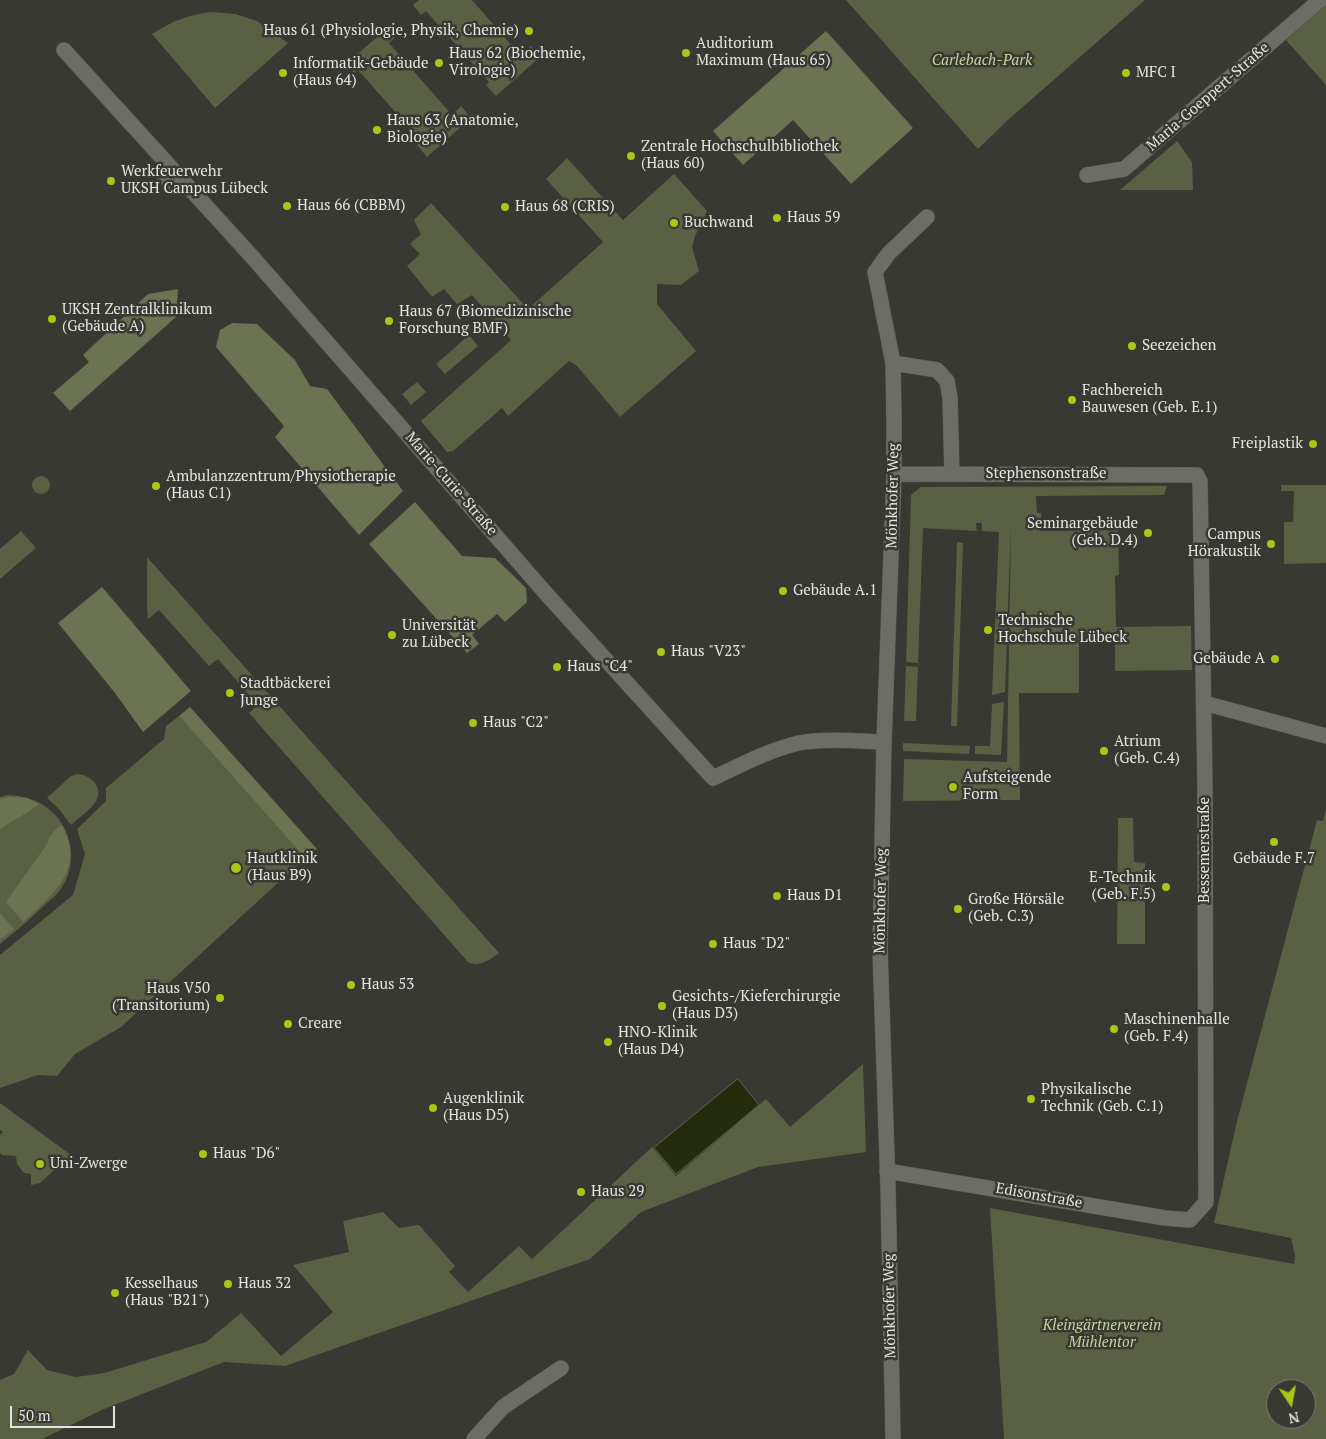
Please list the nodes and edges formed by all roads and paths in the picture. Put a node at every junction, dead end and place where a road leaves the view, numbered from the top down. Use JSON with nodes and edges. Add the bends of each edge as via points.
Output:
{"nodes":[{"id":1,"x":1320,"y":0,"type":"edge"},
{"id":2,"x":64,"y":50,"type":"dead end"},
{"id":3,"x":1087,"y":175,"type":"dead end"},
{"id":4,"x":926,"y":217,"type":"dead end"},
{"id":5,"x":892,"y":363,"type":"junction"},
{"id":6,"x":894,"y":474,"type":"junction"},
{"id":7,"x":952,"y":474,"type":"junction"},
{"id":8,"x":1197,"y":475,"type":"joint"},
{"id":9,"x":1204,"y":703,"type":"junction"},
{"id":10,"x":1326,"y":736,"type":"edge"},
{"id":11,"x":884,"y":742,"type":"junction"},
{"id":12,"x":887,"y":1171,"type":"junction"},
{"id":13,"x":1190,"y":1220,"type":"joint"},
{"id":14,"x":561,"y":1368,"type":"dead end"},
{"id":15,"x":474,"y":1439,"type":"edge"},
{"id":16,"x":893,"y":1439,"type":"edge"}],
"edges":[{"from":1,"to":3,"type":"street","name":"Maria-Goeppert-Straße","via":[[1124,169]]},
{"from":2,"to":11,"type":"street","name":"Marie-Curie-Straße","via":[[255,260],[550,598],[713,778],[753,758],[800,743]]},
{"from":4,"to":5,"type":"street","name":"Mönkhofer Weg","via":[[888,253],[875,272]]},
{"from":5,"to":6,"type":"street","name":"Mönkhofer Weg"},
{"from":5,"to":7,"type":"street","via":[[937,370],[947,381]]},
{"from":6,"to":7,"type":"street","name":"Stephensonstraße"},
{"from":6,"to":11,"type":"street","name":"Mönkhofer Weg"},
{"from":7,"to":8,"type":"street","name":"Stephensonstraße"},
{"from":8,"to":9,"type":"street","name":"Bessemerstraße","via":[[1200,481]]},
{"from":9,"to":10,"type":"street"},
{"from":9,"to":13,"type":"street","name":"Bessemerstraße","via":[[1206,1202]]},
{"from":11,"to":12,"type":"street","name":"Mönkhofer Weg","via":[[880,949]]},
{"from":12,"to":13,"type":"street","name":"Edisonstraße"},
{"from":12,"to":16,"type":"street","name":"Mönkhofer Weg"},
{"from":14,"to":15,"type":"street","via":[[503,1407]]}]}
